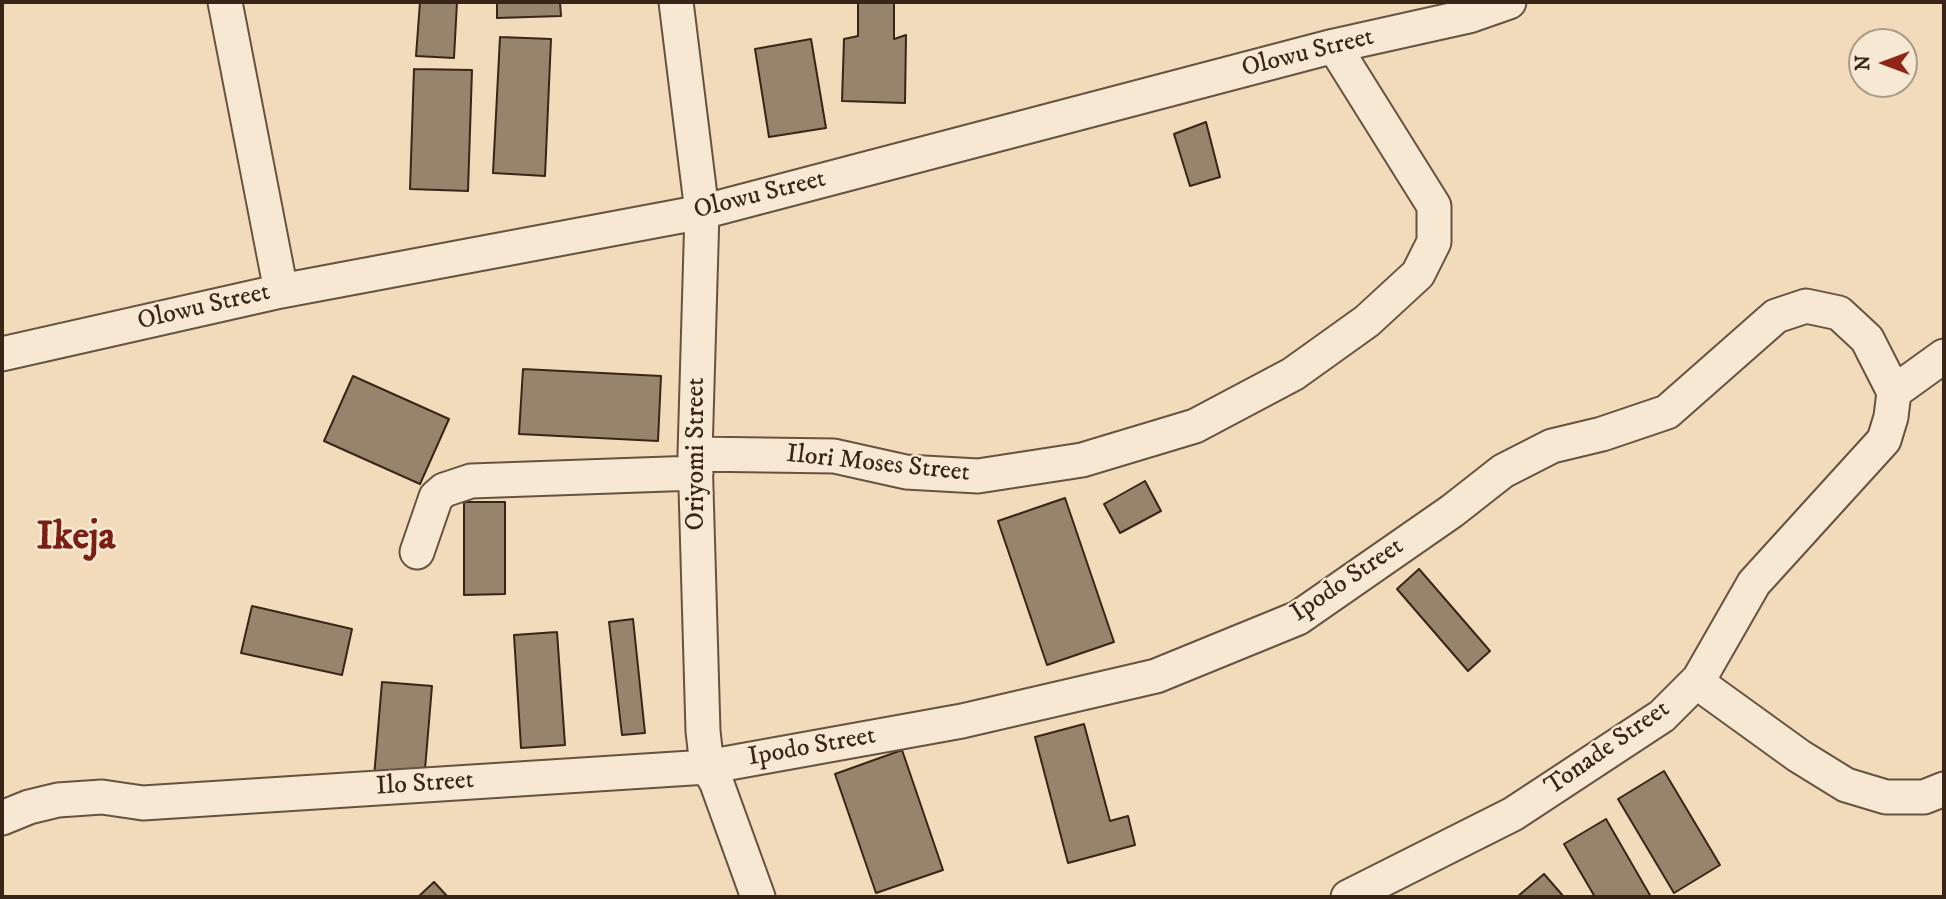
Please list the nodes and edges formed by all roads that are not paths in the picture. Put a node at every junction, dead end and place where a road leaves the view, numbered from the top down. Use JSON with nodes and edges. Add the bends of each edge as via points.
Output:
{"nodes":[{"id":1,"x":225,"y":2,"type":"edge"},
{"id":2,"x":676,"y":2,"type":"edge"},
{"id":3,"x":1509,"y":2,"type":"edge"},
{"id":4,"x":1334,"y":46,"type":"junction"},
{"id":5,"x":702,"y":212,"type":"junction"},
{"id":6,"x":281,"y":291,"type":"junction"},
{"id":7,"x":2,"y":355,"type":"edge"},
{"id":8,"x":1944,"y":356,"type":"edge"},
{"id":9,"x":1894,"y":392,"type":"junction"},
{"id":10,"x":696,"y":463,"type":"junction"},
{"id":11,"x":417,"y":552,"type":"dead end"},
{"id":12,"x":1699,"y":679,"type":"junction"},
{"id":13,"x":707,"y":766,"type":"junction"},
{"id":14,"x":1944,"y":789,"type":"edge"},
{"id":15,"x":2,"y":818,"type":"edge"},
{"id":16,"x":758,"y":897,"type":"edge"},
{"id":17,"x":1348,"y":897,"type":"edge"}],
"edges":[{"from":1,"to":6,"type":"street"},
{"from":2,"to":5,"type":"street","name":"Oriyomi Street"},
{"from":3,"to":4,"type":"street","name":"Olowu Street","via":[[1469,16]]},
{"from":4,"to":5,"type":"street","name":"Olowu Street"},
{"from":4,"to":10,"type":"street","name":"Ilori Moses Street","via":[[1434,206],[1434,242],[1418,274],[1398,293],[1293,374],[1195,426],[1082,460],[978,476],[906,472],[834,456]]},
{"from":5,"to":6,"type":"street","name":"Olowu Street"},
{"from":5,"to":10,"type":"street","name":"Oriyomi Street"},
{"from":6,"to":7,"type":"street","name":"Olowu Street"},
{"from":8,"to":9,"type":"street"},
{"from":9,"to":12,"type":"street","name":"Tonade Street","via":[[1884,440],[1754,583]]},
{"from":9,"to":13,"type":"street","name":"Ipodo Street","via":[[1867,339],[1839,313],[1806,306],[1776,316],[1667,412],[1552,446],[1503,471],[1298,618],[1156,676],[962,721]]},
{"from":10,"to":11,"type":"street","name":"Ilori Moses Street","via":[[471,481],[436,497]]},
{"from":10,"to":13,"type":"street","name":"Oriyomi Street"},
{"from":12,"to":14,"type":"street","via":[[1799,756],[1846,785],[1886,797],[1924,797]]},
{"from":12,"to":17,"type":"street","name":"Tonade Street","via":[[1662,716],[1513,814]]},
{"from":13,"to":15,"type":"street","name":"Ilo Street","via":[[143,803],[102,797],[58,800]]},
{"from":13,"to":16,"type":"street","name":"Oriyomi Street"}]}
